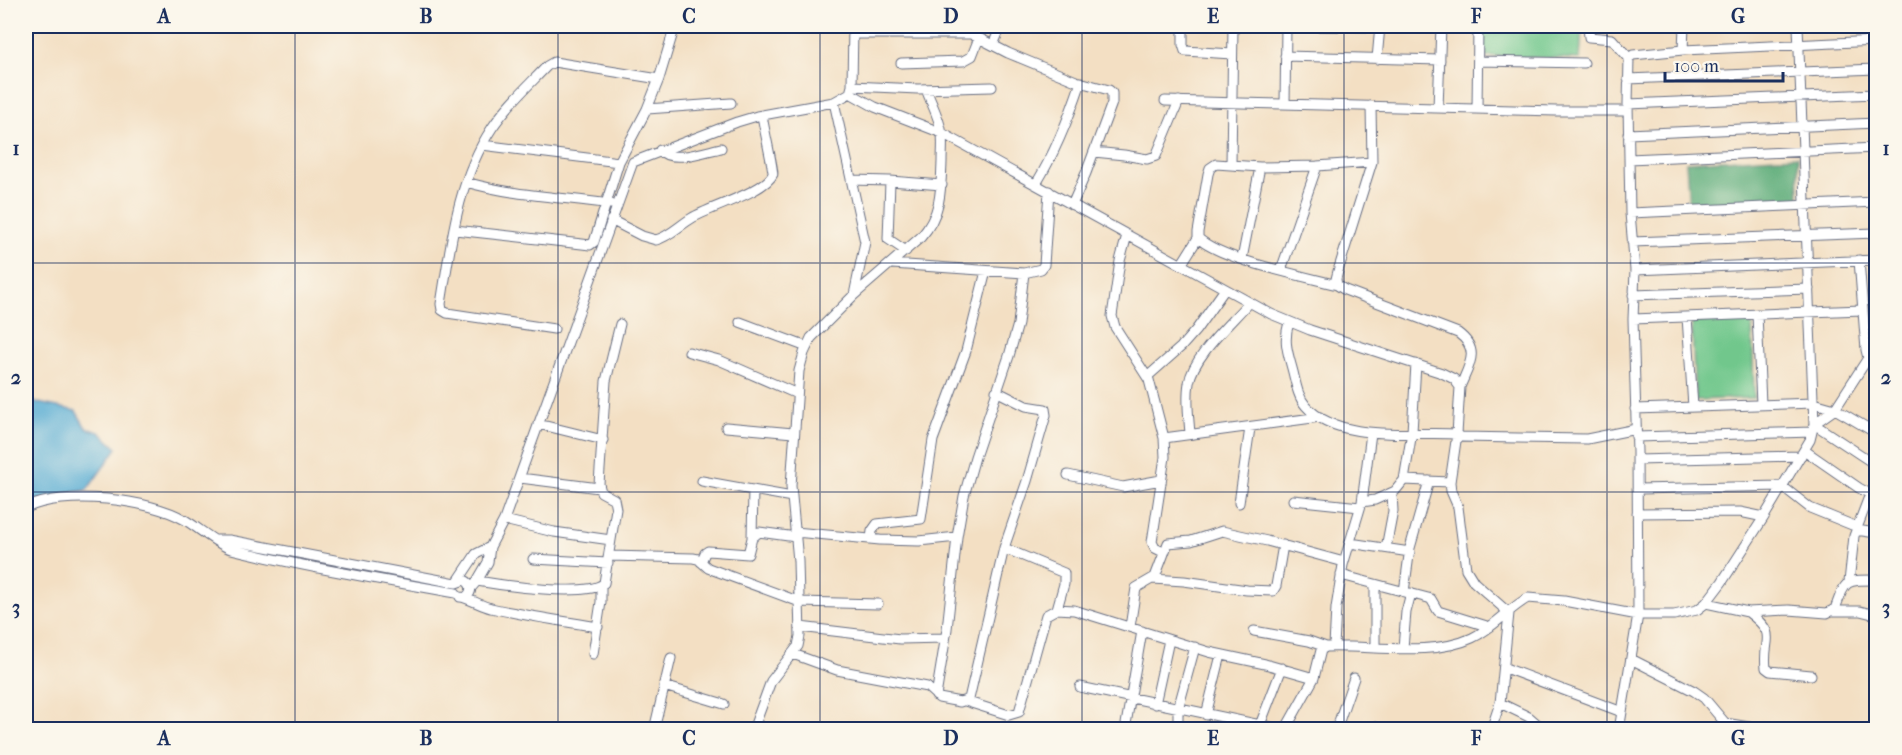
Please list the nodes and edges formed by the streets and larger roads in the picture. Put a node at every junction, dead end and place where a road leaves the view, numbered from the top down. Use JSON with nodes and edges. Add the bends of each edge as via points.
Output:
{"nodes":[{"id":1,"x":675,"y":26,"type":"edge"},
{"id":2,"x":1001,"y":26,"type":"edge"},
{"id":3,"x":1183,"y":26,"type":"edge"},
{"id":4,"x":1233,"y":26,"type":"edge"},
{"id":5,"x":1286,"y":26,"type":"edge"},
{"id":6,"x":1310,"y":26,"type":"edge"},
{"id":7,"x":1380,"y":26,"type":"edge"},
{"id":8,"x":1441,"y":26,"type":"edge"},
{"id":9,"x":1478,"y":26,"type":"edge"},
{"id":10,"x":1588,"y":26,"type":"edge"},
{"id":11,"x":1684,"y":26,"type":"edge"},
{"id":12,"x":1798,"y":26,"type":"edge"},
{"id":13,"x":904,"y":29,"type":"edge"},
{"id":14,"x":853,"y":30,"type":"edge"},
{"id":15,"x":979,"y":38,"type":"junction"},
{"id":16,"x":1876,"y":41,"type":"edge"},
{"id":17,"x":993,"y":45,"type":"junction"},
{"id":18,"x":1798,"y":45,"type":"junction"},
{"id":19,"x":1683,"y":50,"type":"junction"},
{"id":20,"x":1232,"y":54,"type":"junction"},
{"id":21,"x":1286,"y":56,"type":"junction"},
{"id":22,"x":1377,"y":58,"type":"junction"},
{"id":23,"x":1629,"y":58,"type":"junction"},
{"id":24,"x":1440,"y":60,"type":"junction"},
{"id":25,"x":1478,"y":61,"type":"junction"},
{"id":26,"x":901,"y":63,"type":"dead end"},
{"id":27,"x":1584,"y":63,"type":"dead end"},
{"id":28,"x":1876,"y":69,"type":"edge"},
{"id":29,"x":1799,"y":71,"type":"junction"},
{"id":30,"x":659,"y":79,"type":"junction"},
{"id":31,"x":1628,"y":79,"type":"junction"},
{"id":32,"x":1081,"y":82,"type":"junction"},
{"id":33,"x":992,"y":87,"type":"dead end"},
{"id":34,"x":851,"y":89,"type":"junction"},
{"id":35,"x":926,"y":89,"type":"junction"},
{"id":36,"x":1876,"y":94,"type":"edge"},
{"id":37,"x":1801,"y":96,"type":"junction"},
{"id":38,"x":1165,"y":101,"type":"dead end"},
{"id":39,"x":1179,"y":101,"type":"junction"},
{"id":40,"x":834,"y":102,"type":"junction"},
{"id":41,"x":1231,"y":102,"type":"junction"},
{"id":42,"x":731,"y":103,"type":"dead end"},
{"id":43,"x":1285,"y":104,"type":"junction"},
{"id":44,"x":1371,"y":106,"type":"junction"},
{"id":45,"x":1438,"y":108,"type":"junction"},
{"id":46,"x":1628,"y":108,"type":"junction"},
{"id":47,"x":647,"y":109,"type":"junction"},
{"id":48,"x":1477,"y":109,"type":"junction"},
{"id":49,"x":762,"y":115,"type":"junction"},
{"id":50,"x":1876,"y":123,"type":"edge"},
{"id":51,"x":1802,"y":125,"type":"junction"},
{"id":52,"x":942,"y":133,"type":"junction"},
{"id":53,"x":1628,"y":134,"type":"junction"},
{"id":54,"x":482,"y":145,"type":"junction"},
{"id":55,"x":721,"y":148,"type":"dead end"},
{"id":56,"x":1876,"y":148,"type":"edge"},
{"id":57,"x":660,"y":150,"type":"junction"},
{"id":58,"x":1803,"y":150,"type":"junction"},
{"id":59,"x":1094,"y":152,"type":"junction"},
{"id":60,"x":1629,"y":159,"type":"junction"},
{"id":61,"x":619,"y":162,"type":"junction"},
{"id":62,"x":1372,"y":162,"type":"junction"},
{"id":63,"x":1231,"y":164,"type":"junction"},
{"id":64,"x":1317,"y":166,"type":"junction"},
{"id":65,"x":1260,"y":167,"type":"junction"},
{"id":66,"x":851,"y":180,"type":"junction"},
{"id":67,"x":890,"y":181,"type":"junction"},
{"id":68,"x":466,"y":182,"type":"junction"},
{"id":69,"x":1036,"y":184,"type":"junction"},
{"id":70,"x":942,"y":185,"type":"junction"},
{"id":71,"x":1050,"y":191,"type":"junction"},
{"id":72,"x":1876,"y":202,"type":"edge"},
{"id":73,"x":611,"y":204,"type":"junction"},
{"id":74,"x":1072,"y":205,"type":"junction"},
{"id":75,"x":1805,"y":205,"type":"junction"},
{"id":76,"x":1630,"y":213,"type":"junction"},
{"id":77,"x":611,"y":220,"type":"junction"},
{"id":78,"x":455,"y":230,"type":"junction"},
{"id":79,"x":1876,"y":233,"type":"edge"},
{"id":80,"x":1127,"y":235,"type":"junction"},
{"id":81,"x":1806,"y":237,"type":"junction"},
{"id":82,"x":1198,"y":238,"type":"junction"},
{"id":83,"x":1632,"y":242,"type":"junction"},
{"id":84,"x":906,"y":251,"type":"junction"},
{"id":85,"x":1242,"y":259,"type":"junction"},
{"id":86,"x":1859,"y":260,"type":"junction"},
{"id":87,"x":1876,"y":260,"type":"edge"},
{"id":88,"x":1807,"y":262,"type":"junction"},
{"id":89,"x":892,"y":264,"type":"junction"},
{"id":90,"x":1181,"y":265,"type":"junction"},
{"id":91,"x":1281,"y":270,"type":"junction"},
{"id":92,"x":1635,"y":270,"type":"junction"},
{"id":93,"x":986,"y":271,"type":"junction"},
{"id":94,"x":1024,"y":273,"type":"junction"},
{"id":95,"x":1337,"y":285,"type":"junction"},
{"id":96,"x":1225,"y":289,"type":"junction"},
{"id":97,"x":1809,"y":289,"type":"junction"},
{"id":98,"x":854,"y":295,"type":"junction"},
{"id":99,"x":1633,"y":295,"type":"junction"},
{"id":100,"x":1249,"y":302,"type":"junction"},
{"id":101,"x":1862,"y":309,"type":"junction"},
{"id":102,"x":1810,"y":312,"type":"junction"},
{"id":103,"x":1757,"y":314,"type":"junction"},
{"id":104,"x":1687,"y":317,"type":"junction"},
{"id":105,"x":1633,"y":319,"type":"junction"},
{"id":106,"x":740,"y":322,"type":"dead end"},
{"id":107,"x":1289,"y":322,"type":"junction"},
{"id":108,"x":620,"y":324,"type":"dead end"},
{"id":109,"x":554,"y":329,"type":"dead end"},
{"id":110,"x":807,"y":347,"type":"junction"},
{"id":111,"x":689,"y":352,"type":"dead end"},
{"id":112,"x":1868,"y":358,"type":"junction"},
{"id":113,"x":1416,"y":364,"type":"junction"},
{"id":114,"x":1876,"y":367,"type":"edge"},
{"id":115,"x":1147,"y":377,"type":"junction"},
{"id":116,"x":1460,"y":387,"type":"junction"},
{"id":117,"x":996,"y":392,"type":"junction"},
{"id":118,"x":797,"y":394,"type":"junction"},
{"id":119,"x":1814,"y":403,"type":"junction"},
{"id":120,"x":1761,"y":404,"type":"junction"},
{"id":121,"x":1693,"y":407,"type":"junction"},
{"id":122,"x":1635,"y":409,"type":"junction"},
{"id":123,"x":1835,"y":409,"type":"junction"},
{"id":124,"x":1320,"y":417,"type":"junction"},
{"id":125,"x":538,"y":424,"type":"junction"},
{"id":126,"x":726,"y":427,"type":"dead end"},
{"id":127,"x":1250,"y":428,"type":"junction"},
{"id":128,"x":1813,"y":428,"type":"junction"},
{"id":129,"x":1412,"y":432,"type":"junction"},
{"id":130,"x":793,"y":433,"type":"junction"},
{"id":131,"x":1371,"y":433,"type":"junction"},
{"id":132,"x":1636,"y":433,"type":"junction"},
{"id":133,"x":1876,"y":433,"type":"edge"},
{"id":134,"x":1458,"y":434,"type":"junction"},
{"id":135,"x":1190,"y":435,"type":"junction"},
{"id":136,"x":1164,"y":438,"type":"junction"},
{"id":137,"x":603,"y":440,"type":"junction"},
{"id":138,"x":1802,"y":453,"type":"junction"},
{"id":139,"x":1637,"y":460,"type":"junction"},
{"id":140,"x":1876,"y":465,"type":"edge"},
{"id":141,"x":1068,"y":475,"type":"dead end"},
{"id":142,"x":520,"y":478,"type":"junction"},
{"id":143,"x":1161,"y":480,"type":"junction"},
{"id":144,"x":1404,"y":480,"type":"junction"},
{"id":145,"x":702,"y":481,"type":"dead end"},
{"id":146,"x":1429,"y":481,"type":"junction"},
{"id":147,"x":1450,"y":482,"type":"junction"},
{"id":148,"x":1782,"y":486,"type":"junction"},
{"id":149,"x":599,"y":488,"type":"junction"},
{"id":150,"x":1637,"y":489,"type":"junction"},
{"id":151,"x":753,"y":490,"type":"junction"},
{"id":152,"x":1392,"y":493,"type":"junction"},
{"id":153,"x":1873,"y":496,"type":"edge"},
{"id":154,"x":792,"y":497,"type":"junction"},
{"id":155,"x":1293,"y":500,"type":"dead end"},
{"id":156,"x":1239,"y":503,"type":"dead end"},
{"id":157,"x":1361,"y":505,"type":"junction"},
{"id":158,"x":26,"y":508,"type":"edge"},
{"id":159,"x":1637,"y":513,"type":"junction"},
{"id":160,"x":1764,"y":517,"type":"junction"},
{"id":161,"x":504,"y":520,"type":"junction"},
{"id":162,"x":1856,"y":528,"type":"junction"},
{"id":163,"x":1876,"y":533,"type":"edge"},
{"id":164,"x":796,"y":535,"type":"junction"},
{"id":165,"x":957,"y":537,"type":"junction"},
{"id":166,"x":752,"y":538,"type":"junction"},
{"id":167,"x":871,"y":539,"type":"junction"},
{"id":168,"x":216,"y":540,"type":"junction"},
{"id":169,"x":611,"y":540,"type":"junction"},
{"id":170,"x":1350,"y":543,"type":"junction"},
{"id":171,"x":1283,"y":545,"type":"junction"},
{"id":172,"x":490,"y":547,"type":"junction"},
{"id":173,"x":1004,"y":548,"type":"junction"},
{"id":174,"x":1386,"y":548,"type":"junction"},
{"id":175,"x":1163,"y":552,"type":"junction"},
{"id":176,"x":1410,"y":552,"type":"junction"},
{"id":177,"x":533,"y":559,"type":"dead end"},
{"id":178,"x":609,"y":560,"type":"junction"},
{"id":179,"x":701,"y":562,"type":"junction"},
{"id":180,"x":1344,"y":562,"type":"junction"},
{"id":181,"x":1341,"y":575,"type":"junction"},
{"id":182,"x":1153,"y":579,"type":"junction"},
{"id":183,"x":1876,"y":580,"type":"edge"},
{"id":184,"x":457,"y":582,"type":"junction"},
{"id":185,"x":1849,"y":582,"type":"junction"},
{"id":186,"x":474,"y":584,"type":"junction"},
{"id":187,"x":1375,"y":584,"type":"junction"},
{"id":188,"x":601,"y":586,"type":"junction"},
{"id":189,"x":1408,"y":592,"type":"junction"},
{"id":190,"x":456,"y":593,"type":"junction"},
{"id":191,"x":466,"y":597,"type":"junction"},
{"id":192,"x":800,"y":602,"type":"junction"},
{"id":193,"x":1706,"y":603,"type":"junction"},
{"id":194,"x":878,"y":604,"type":"dead end"},
{"id":195,"x":1057,"y":609,"type":"junction"},
{"id":196,"x":1832,"y":611,"type":"junction"},
{"id":197,"x":1748,"y":612,"type":"junction"},
{"id":198,"x":1509,"y":613,"type":"junction"},
{"id":199,"x":1638,"y":615,"type":"junction"},
{"id":200,"x":1876,"y":615,"type":"edge"},
{"id":201,"x":598,"y":627,"type":"junction"},
{"id":202,"x":800,"y":627,"type":"junction"},
{"id":203,"x":1130,"y":627,"type":"junction"},
{"id":204,"x":1490,"y":627,"type":"junction"},
{"id":205,"x":1142,"y":631,"type":"junction"},
{"id":206,"x":1254,"y":631,"type":"dead end"},
{"id":207,"x":945,"y":638,"type":"junction"},
{"id":208,"x":1169,"y":640,"type":"junction"},
{"id":209,"x":1330,"y":646,"type":"junction"},
{"id":210,"x":1195,"y":647,"type":"junction"},
{"id":211,"x":1375,"y":648,"type":"junction"},
{"id":212,"x":1403,"y":648,"type":"junction"},
{"id":213,"x":594,"y":654,"type":"dead end"},
{"id":214,"x":793,"y":654,"type":"junction"},
{"id":215,"x":1221,"y":655,"type":"junction"},
{"id":216,"x":671,"y":658,"type":"dead end"},
{"id":217,"x":1631,"y":659,"type":"junction"},
{"id":218,"x":1282,"y":668,"type":"junction"},
{"id":219,"x":1505,"y":668,"type":"junction"},
{"id":220,"x":1811,"y":675,"type":"dead end"},
{"id":221,"x":1314,"y":678,"type":"junction"},
{"id":222,"x":1354,"y":678,"type":"dead end"},
{"id":223,"x":664,"y":686,"type":"junction"},
{"id":224,"x":1080,"y":687,"type":"dead end"},
{"id":225,"x":936,"y":696,"type":"junction"},
{"id":226,"x":1130,"y":698,"type":"junction"},
{"id":227,"x":965,"y":701,"type":"junction"},
{"id":228,"x":1500,"y":703,"type":"junction"},
{"id":229,"x":724,"y":704,"type":"dead end"},
{"id":230,"x":1155,"y":704,"type":"junction"},
{"id":231,"x":1178,"y":709,"type":"junction"},
{"id":232,"x":1622,"y":712,"type":"junction"},
{"id":233,"x":1206,"y":715,"type":"junction"},
{"id":234,"x":1234,"y":725,"type":"edge"},
{"id":235,"x":1260,"y":725,"type":"junction"},
{"id":236,"x":1724,"y":725,"type":"edge"},
{"id":237,"x":1534,"y":726,"type":"edge"},
{"id":238,"x":654,"y":729,"type":"edge"},
{"id":239,"x":753,"y":729,"type":"edge"},
{"id":240,"x":1125,"y":729,"type":"edge"},
{"id":241,"x":1178,"y":729,"type":"edge"},
{"id":242,"x":1284,"y":729,"type":"edge"},
{"id":243,"x":1336,"y":729,"type":"edge"},
{"id":244,"x":1491,"y":729,"type":"edge"},
{"id":245,"x":1544,"y":729,"type":"edge"},
{"id":246,"x":1619,"y":729,"type":"edge"},
{"id":247,"x":1767,"y":729,"type":"edge"}],
"edges":[{"from":1,"to":30,"type":"street"},
{"from":2,"to":17,"type":"street"},
{"from":3,"to":20,"type":"street","via":[[1185,51]]},
{"from":4,"to":20,"type":"street"},
{"from":5,"to":21,"type":"street"},
{"from":6,"to":7,"type":"street"},
{"from":7,"to":22,"type":"street"},
{"from":8,"to":24,"type":"street"},
{"from":9,"to":25,"type":"street"},
{"from":10,"to":23,"type":"street","via":[[1589,37],[1612,39]]},
{"from":11,"to":19,"type":"street"},
{"from":12,"to":18,"type":"street"},
{"from":13,"to":14,"type":"street"},
{"from":13,"to":15,"type":"street"},
{"from":14,"to":34,"type":"street"},
{"from":15,"to":17,"type":"street"},
{"from":15,"to":26,"type":"street","via":[[972,56],[963,61]]},
{"from":16,"to":18,"type":"street"},
{"from":17,"to":32,"type":"street"},
{"from":18,"to":19,"type":"street"},
{"from":18,"to":29,"type":"street"},
{"from":19,"to":23,"type":"street"},
{"from":20,"to":41,"type":"street"},
{"from":21,"to":22,"type":"street"},
{"from":21,"to":43,"type":"street"},
{"from":22,"to":24,"type":"street"},
{"from":23,"to":31,"type":"street"},
{"from":24,"to":45,"type":"street"},
{"from":25,"to":27,"type":"street"},
{"from":25,"to":48,"type":"street"},
{"from":28,"to":29,"type":"street"},
{"from":29,"to":31,"type":"street"},
{"from":29,"to":37,"type":"street"},
{"from":30,"to":47,"type":"street"},
{"from":30,"to":54,"type":"street","via":[[554,62],[505,111]]},
{"from":31,"to":46,"type":"street"},
{"from":32,"to":59,"type":"street","via":[[1112,93],[1112,104]]},
{"from":32,"to":69,"type":"street","via":[[1052,158]]},
{"from":33,"to":35,"type":"street"},
{"from":34,"to":35,"type":"street"},
{"from":34,"to":40,"type":"street"},
{"from":34,"to":52,"type":"street","via":[[875,107]]},
{"from":35,"to":52,"type":"street"},
{"from":36,"to":37,"type":"street"},
{"from":37,"to":46,"type":"street"},
{"from":37,"to":51,"type":"street"},
{"from":38,"to":39,"type":"street"},
{"from":39,"to":41,"type":"street"},
{"from":39,"to":59,"type":"street","via":[[1156,156],[1147,159]]},
{"from":40,"to":49,"type":"street"},
{"from":40,"to":66,"type":"street"},
{"from":41,"to":43,"type":"street"},
{"from":41,"to":63,"type":"street"},
{"from":42,"to":47,"type":"street"},
{"from":43,"to":44,"type":"street"},
{"from":44,"to":45,"type":"street"},
{"from":44,"to":62,"type":"street"},
{"from":45,"to":48,"type":"street"},
{"from":46,"to":48,"type":"street"},
{"from":46,"to":53,"type":"street"},
{"from":47,"to":61,"type":"street"},
{"from":49,"to":57,"type":"street"},
{"from":49,"to":77,"type":"street","via":[[774,169],[764,184],[704,211],[656,240]]},
{"from":50,"to":51,"type":"street"},
{"from":51,"to":53,"type":"street"},
{"from":51,"to":58,"type":"street"},
{"from":52,"to":69,"type":"street"},
{"from":52,"to":70,"type":"street"},
{"from":53,"to":60,"type":"street"},
{"from":54,"to":61,"type":"street"},
{"from":54,"to":68,"type":"street"},
{"from":55,"to":57,"type":"street","via":[[673,157]]},
{"from":56,"to":58,"type":"street"},
{"from":57,"to":73,"type":"street","via":[[633,162]]},
{"from":58,"to":60,"type":"street"},
{"from":58,"to":75,"type":"street"},
{"from":59,"to":74,"type":"street"},
{"from":60,"to":76,"type":"street"},
{"from":61,"to":73,"type":"street"},
{"from":62,"to":64,"type":"street"},
{"from":62,"to":95,"type":"street"},
{"from":63,"to":65,"type":"street"},
{"from":63,"to":82,"type":"street","via":[[1210,168]]},
{"from":64,"to":65,"type":"street"},
{"from":64,"to":91,"type":"street"},
{"from":65,"to":85,"type":"street"},
{"from":66,"to":67,"type":"street"},
{"from":66,"to":98,"type":"street","via":[[865,242]]},
{"from":67,"to":70,"type":"street"},
{"from":67,"to":84,"type":"street","via":[[888,238]]},
{"from":68,"to":73,"type":"street","via":[[533,196]]},
{"from":68,"to":78,"type":"street"},
{"from":69,"to":71,"type":"street"},
{"from":70,"to":84,"type":"street","via":[[930,226]]},
{"from":71,"to":74,"type":"street"},
{"from":71,"to":94,"type":"street","via":[[1044,265]]},
{"from":72,"to":75,"type":"street"},
{"from":73,"to":77,"type":"street"},
{"from":73,"to":78,"type":"street","via":[[590,245]]},
{"from":74,"to":80,"type":"street"},
{"from":75,"to":76,"type":"street"},
{"from":75,"to":81,"type":"street"},
{"from":76,"to":83,"type":"street"},
{"from":77,"to":125,"type":"street"},
{"from":78,"to":109,"type":"street","via":[[442,310]]},
{"from":79,"to":81,"type":"street"},
{"from":80,"to":90,"type":"street"},
{"from":80,"to":115,"type":"street","via":[[1112,316]]},
{"from":81,"to":83,"type":"street"},
{"from":81,"to":88,"type":"street"},
{"from":82,"to":85,"type":"street"},
{"from":82,"to":90,"type":"street"},
{"from":83,"to":92,"type":"street"},
{"from":84,"to":89,"type":"street"},
{"from":85,"to":91,"type":"street"},
{"from":86,"to":87,"type":"street"},
{"from":86,"to":88,"type":"street"},
{"from":86,"to":101,"type":"street"},
{"from":88,"to":92,"type":"street"},
{"from":88,"to":97,"type":"street"},
{"from":89,"to":93,"type":"street"},
{"from":89,"to":98,"type":"street"},
{"from":90,"to":96,"type":"street"},
{"from":91,"to":95,"type":"street"},
{"from":92,"to":99,"type":"street"},
{"from":93,"to":94,"type":"street"},
{"from":93,"to":167,"type":"street","via":[[966,351],[933,440],[921,519],[878,524]]},
{"from":94,"to":117,"type":"street","via":[[1018,324]]},
{"from":95,"to":116,"type":"street","via":[[1465,338],[1472,357]]},
{"from":96,"to":100,"type":"street"},
{"from":96,"to":115,"type":"street","via":[[1181,347]]},
{"from":97,"to":99,"type":"street"},
{"from":97,"to":102,"type":"street"},
{"from":98,"to":110,"type":"street","via":[[811,338]]},
{"from":99,"to":105,"type":"street"},
{"from":100,"to":107,"type":"street"},
{"from":100,"to":135,"type":"street","via":[[1204,354],[1190,377]]},
{"from":101,"to":102,"type":"street"},
{"from":101,"to":112,"type":"street"},
{"from":102,"to":103,"type":"street"},
{"from":102,"to":119,"type":"street"},
{"from":103,"to":104,"type":"street"},
{"from":103,"to":120,"type":"street"},
{"from":104,"to":105,"type":"street"},
{"from":104,"to":121,"type":"street"},
{"from":105,"to":122,"type":"street"},
{"from":106,"to":110,"type":"street"},
{"from":107,"to":113,"type":"street"},
{"from":107,"to":124,"type":"street","via":[[1285,340],[1297,390],[1305,405]]},
{"from":108,"to":137,"type":"street","via":[[607,375]]},
{"from":110,"to":118,"type":"street"},
{"from":111,"to":118,"type":"street","via":[[719,360]]},
{"from":112,"to":114,"type":"street"},
{"from":112,"to":123,"type":"street"},
{"from":113,"to":116,"type":"street","via":[[1454,379]]},
{"from":113,"to":129,"type":"street"},
{"from":115,"to":136,"type":"street"},
{"from":116,"to":134,"type":"street"},
{"from":117,"to":165,"type":"street","via":[[967,486]]},
{"from":117,"to":173,"type":"street","via":[[1046,412]]},
{"from":118,"to":130,"type":"street"},
{"from":119,"to":120,"type":"street"},
{"from":119,"to":123,"type":"street"},
{"from":119,"to":128,"type":"street"},
{"from":120,"to":121,"type":"street"},
{"from":121,"to":122,"type":"street"},
{"from":122,"to":132,"type":"street"},
{"from":123,"to":128,"type":"street"},
{"from":123,"to":133,"type":"street"},
{"from":124,"to":127,"type":"street"},
{"from":124,"to":131,"type":"street","via":[[1349,430]]},
{"from":125,"to":137,"type":"street"},
{"from":125,"to":142,"type":"street"},
{"from":126,"to":130,"type":"street"},
{"from":127,"to":135,"type":"street"},
{"from":127,"to":156,"type":"street"},
{"from":128,"to":132,"type":"street"},
{"from":128,"to":138,"type":"street"},
{"from":128,"to":140,"type":"street"},
{"from":129,"to":131,"type":"street"},
{"from":129,"to":134,"type":"street"},
{"from":129,"to":144,"type":"street"},
{"from":130,"to":154,"type":"street"},
{"from":131,"to":157,"type":"street"},
{"from":132,"to":134,"type":"street","via":[[1587,439],[1467,438]]},
{"from":132,"to":139,"type":"street"},
{"from":134,"to":147,"type":"street"},
{"from":135,"to":136,"type":"street"},
{"from":136,"to":143,"type":"street"},
{"from":137,"to":149,"type":"street"},
{"from":138,"to":139,"type":"street"},
{"from":138,"to":148,"type":"street"},
{"from":138,"to":153,"type":"street"},
{"from":139,"to":150,"type":"street"},
{"from":141,"to":143,"type":"street","via":[[1117,486]]},
{"from":142,"to":149,"type":"street"},
{"from":142,"to":161,"type":"street"},
{"from":143,"to":175,"type":"street","via":[[1152,542]]},
{"from":144,"to":146,"type":"street"},
{"from":144,"to":152,"type":"street"},
{"from":145,"to":151,"type":"street"},
{"from":146,"to":147,"type":"street"},
{"from":146,"to":176,"type":"street"},
{"from":147,"to":198,"type":"street","via":[[1458,507],[1468,575]]},
{"from":148,"to":150,"type":"street"},
{"from":148,"to":160,"type":"street"},
{"from":148,"to":162,"type":"street","via":[[1810,508]]},
{"from":149,"to":169,"type":"street","via":[[615,503]]},
{"from":150,"to":159,"type":"street"},
{"from":151,"to":154,"type":"street"},
{"from":151,"to":166,"type":"street"},
{"from":152,"to":157,"type":"street"},
{"from":152,"to":174,"type":"street"},
{"from":153,"to":162,"type":"street"},
{"from":154,"to":164,"type":"street"},
{"from":155,"to":157,"type":"street"},
{"from":157,"to":170,"type":"street"},
{"from":158,"to":168,"type":"street","via":[[62,499],[118,499],[176,515]]},
{"from":159,"to":160,"type":"street","via":[[1740,512]]},
{"from":159,"to":199,"type":"street"},
{"from":160,"to":193,"type":"street"},
{"from":161,"to":169,"type":"street"},
{"from":161,"to":172,"type":"street"},
{"from":162,"to":163,"type":"street"},
{"from":162,"to":185,"type":"street"},
{"from":164,"to":166,"type":"street","via":[[759,532]]},
{"from":164,"to":167,"type":"street"},
{"from":164,"to":192,"type":"street"},
{"from":165,"to":167,"type":"street","via":[[920,541]]},
{"from":165,"to":207,"type":"street"},
{"from":166,"to":179,"type":"street","via":[[748,554],[708,551]]},
{"from":168,"to":184,"type":"street"},
{"from":168,"to":190,"type":"street","via":[[228,548]]},
{"from":169,"to":178,"type":"street"},
{"from":170,"to":174,"type":"street"},
{"from":170,"to":180,"type":"street"},
{"from":171,"to":175,"type":"street","via":[[1217,531],[1191,541],[1168,543]]},
{"from":171,"to":180,"type":"street"},
{"from":171,"to":182,"type":"street","via":[[1273,591]]},
{"from":172,"to":184,"type":"street","via":[[476,554]]},
{"from":172,"to":186,"type":"street","via":[[488,562]]},
{"from":173,"to":195,"type":"street","via":[[1064,573]]},
{"from":173,"to":227,"type":"street","via":[[971,695]]},
{"from":174,"to":176,"type":"street"},
{"from":175,"to":182,"type":"street"},
{"from":176,"to":189,"type":"street"},
{"from":177,"to":178,"type":"street"},
{"from":178,"to":179,"type":"street","via":[[693,558]]},
{"from":178,"to":188,"type":"street"},
{"from":179,"to":192,"type":"street"},
{"from":180,"to":181,"type":"street"},
{"from":181,"to":187,"type":"street"},
{"from":181,"to":209,"type":"street"},
{"from":182,"to":203,"type":"street","via":[[1136,588]]},
{"from":183,"to":185,"type":"street"},
{"from":184,"to":186,"type":"street"},
{"from":184,"to":190,"type":"street"},
{"from":185,"to":196,"type":"street"},
{"from":186,"to":188,"type":"street","via":[[584,590]]},
{"from":186,"to":191,"type":"street"},
{"from":187,"to":189,"type":"street"},
{"from":187,"to":211,"type":"street"},
{"from":188,"to":201,"type":"street"},
{"from":189,"to":204,"type":"street","via":[[1431,599],[1438,610]]},
{"from":189,"to":212,"type":"street"},
{"from":190,"to":191,"type":"street"},
{"from":191,"to":201,"type":"street","via":[[500,610]]},
{"from":192,"to":194,"type":"street"},
{"from":192,"to":202,"type":"street"},
{"from":193,"to":197,"type":"street"},
{"from":193,"to":199,"type":"street","via":[[1685,614]]},
{"from":195,"to":203,"type":"street","via":[[1074,610]]},
{"from":195,"to":227,"type":"street","via":[[1046,615],[1019,712],[1009,715]]},
{"from":196,"to":197,"type":"street"},
{"from":196,"to":200,"type":"street"},
{"from":197,"to":220,"type":"street","via":[[1767,631],[1766,668]]},
{"from":198,"to":199,"type":"street","via":[[1528,598],[1540,598]]},
{"from":198,"to":204,"type":"street"},
{"from":198,"to":219,"type":"street"},
{"from":199,"to":217,"type":"street"},
{"from":201,"to":213,"type":"street"},
{"from":202,"to":207,"type":"street","via":[[900,639]]},
{"from":202,"to":214,"type":"street"},
{"from":203,"to":205,"type":"street"},
{"from":204,"to":212,"type":"street","via":[[1469,640]]},
{"from":205,"to":208,"type":"street"},
{"from":205,"to":226,"type":"street"},
{"from":206,"to":209,"type":"street"},
{"from":207,"to":225,"type":"street"},
{"from":208,"to":210,"type":"street"},
{"from":208,"to":230,"type":"street"},
{"from":209,"to":211,"type":"street"},
{"from":209,"to":221,"type":"street","via":[[1321,650]]},
{"from":210,"to":215,"type":"street"},
{"from":210,"to":231,"type":"street"},
{"from":211,"to":212,"type":"street"},
{"from":214,"to":225,"type":"street","via":[[837,670],[927,687]]},
{"from":214,"to":239,"type":"street","via":[[771,681]]},
{"from":215,"to":218,"type":"street"},
{"from":215,"to":233,"type":"street"},
{"from":216,"to":223,"type":"street"},
{"from":217,"to":232,"type":"street"},
{"from":217,"to":236,"type":"street","via":[[1704,698]]},
{"from":218,"to":221,"type":"street"},
{"from":218,"to":235,"type":"street"},
{"from":219,"to":228,"type":"street"},
{"from":219,"to":232,"type":"street"},
{"from":221,"to":242,"type":"street"},
{"from":222,"to":243,"type":"street"},
{"from":223,"to":229,"type":"street"},
{"from":223,"to":238,"type":"street"},
{"from":224,"to":226,"type":"street"},
{"from":225,"to":227,"type":"street"},
{"from":226,"to":230,"type":"street"},
{"from":226,"to":240,"type":"street"},
{"from":228,"to":237,"type":"street"},
{"from":228,"to":244,"type":"street"},
{"from":230,"to":231,"type":"street"},
{"from":231,"to":233,"type":"street"},
{"from":231,"to":241,"type":"street"},
{"from":232,"to":246,"type":"street"},
{"from":233,"to":234,"type":"street"},
{"from":234,"to":235,"type":"street"},
{"from":235,"to":242,"type":"street"},
{"from":236,"to":247,"type":"street"},
{"from":237,"to":245,"type":"street"}]}
